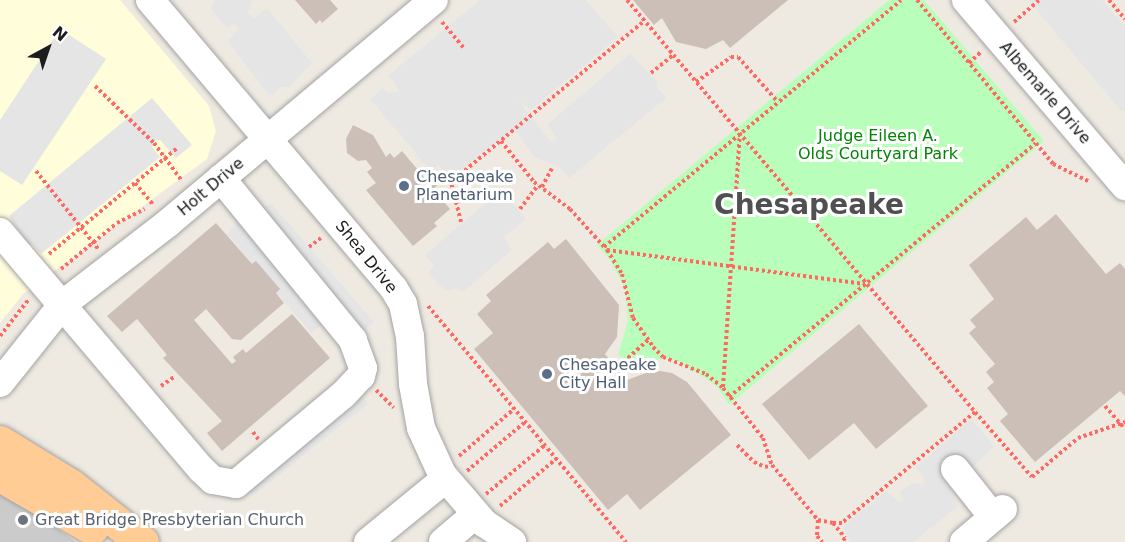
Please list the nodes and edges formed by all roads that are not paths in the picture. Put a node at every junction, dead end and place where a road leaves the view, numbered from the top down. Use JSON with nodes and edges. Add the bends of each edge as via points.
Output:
{"nodes":[{"id":1,"x":150,"y":0,"type":"edge"},
{"id":2,"x":434,"y":0,"type":"edge"},
{"id":3,"x":966,"y":0,"type":"edge"},
{"id":4,"x":268,"y":139,"type":"junction"},
{"id":5,"x":221,"y":178,"type":"junction"},
{"id":6,"x":1121,"y":181,"type":"edge"},
{"id":7,"x":0,"y":232,"type":"edge"},
{"id":8,"x":63,"y":304,"type":"junction"},
{"id":9,"x":0,"y":383,"type":"edge"},
{"id":10,"x":0,"y":442,"type":"edge"},
{"id":11,"x":955,"y":470,"type":"dead end"},
{"id":12,"x":454,"y":471,"type":"junction"},
{"id":13,"x":0,"y":475,"type":"edge"},
{"id":14,"x":485,"y":507,"type":"junction"},
{"id":15,"x":112,"y":542,"type":"edge"},
{"id":16,"x":142,"y":542,"type":"edge"},
{"id":17,"x":368,"y":542,"type":"edge"},
{"id":18,"x":443,"y":542,"type":"edge"},
{"id":19,"x":512,"y":542,"type":"edge"},
{"id":20,"x":964,"y":542,"type":"edge"}],
"edges":[{"from":1,"to":4,"type":"street","name":"Shea Drive"},
{"from":2,"to":4,"type":"street","name":"Holt Drive"},
{"from":3,"to":6,"type":"street","name":"Albemarle Drive"},
{"from":4,"to":5,"type":"street","name":"Holt Drive"},
{"from":4,"to":12,"type":"street","name":"Shea Drive","via":[[403,304],[411,336],[412,384],[421,428]]},
{"from":5,"to":8,"type":"street","name":"Holt Drive"},
{"from":5,"to":8,"type":"street","via":[[353,340],[363,359],[361,376],[353,385],[246,477],[226,485],[201,469]]},
{"from":7,"to":8,"type":"street"},
{"from":8,"to":9,"type":"street","name":"Holt Drive"},
{"from":10,"to":16,"type":"main road","via":[[70,485]]},
{"from":11,"to":20,"type":"street","via":[[998,513]]},
{"from":12,"to":14,"type":"street","name":"Shea Drive"},
{"from":12,"to":17,"type":"street"},
{"from":13,"to":15,"type":"main road","via":[[53,502]]},
{"from":14,"to":18,"type":"street"},
{"from":14,"to":19,"type":"street","name":"Shea Drive"}]}
